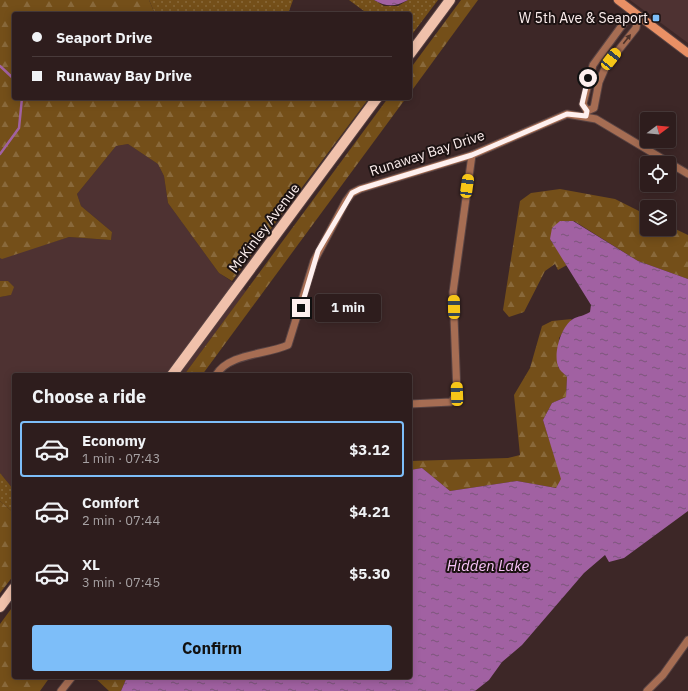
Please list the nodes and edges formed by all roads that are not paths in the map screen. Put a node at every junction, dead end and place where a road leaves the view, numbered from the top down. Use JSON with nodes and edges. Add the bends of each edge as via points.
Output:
{"nodes":[{"id":1,"x":450,"y":0,"type":"edge"},
{"id":2,"x":618,"y":0,"type":"edge"},
{"id":3,"x":638,"y":15,"type":"junction"},
{"id":4,"x":412,"y":51,"type":"edge"},
{"id":5,"x":688,"y":53,"type":"edge"},
{"id":6,"x":376,"y":100,"type":"edge"},
{"id":7,"x":586,"y":113,"type":"junction"},
{"id":8,"x":472,"y":155,"type":"junction"},
{"id":9,"x":688,"y":174,"type":"edge"},
{"id":10,"x":173,"y":373,"type":"edge"},
{"id":11,"x":217,"y":373,"type":"edge"},
{"id":12,"x":412,"y":404,"type":"edge"},
{"id":13,"x":12,"y":591,"type":"edge"},
{"id":14,"x":0,"y":607,"type":"edge"},
{"id":15,"x":688,"y":640,"type":"edge"},
{"id":16,"x":70,"y":679,"type":"edge"},
{"id":17,"x":649,"y":690,"type":"edge"},
{"id":18,"x":61,"y":691,"type":"edge"}],
"edges":[{"from":1,"to":4,"type":"main road"},
{"from":2,"to":3,"type":"main road"},
{"from":3,"to":5,"type":"main road"},
{"from":7,"to":3,"type":"street","one_way":true,"via":[[594,108],[599,82],[606,66],[636,28]]},
{"from":3,"to":7,"type":"street","via":[[626,20],[593,65],[582,104]]},
{"from":6,"to":10,"type":"main road","name":"McKinley Avenue"},
{"from":7,"to":8,"type":"street","name":"Runaway Bay Drive","via":[[567,114]]},
{"from":7,"to":9,"type":"street","name":"Runaway Bay Drive"},
{"from":8,"to":11,"type":"street","name":"Runaway Bay Drive","via":[[352,193],[316,256],[288,345],[233,361],[223,365]]},
{"from":8,"to":12,"type":"street","via":[[454,292],[457,394],[451,402]]},
{"from":13,"to":14,"type":"main road"},
{"from":15,"to":17,"type":"street"},
{"from":16,"to":18,"type":"street"}]}
